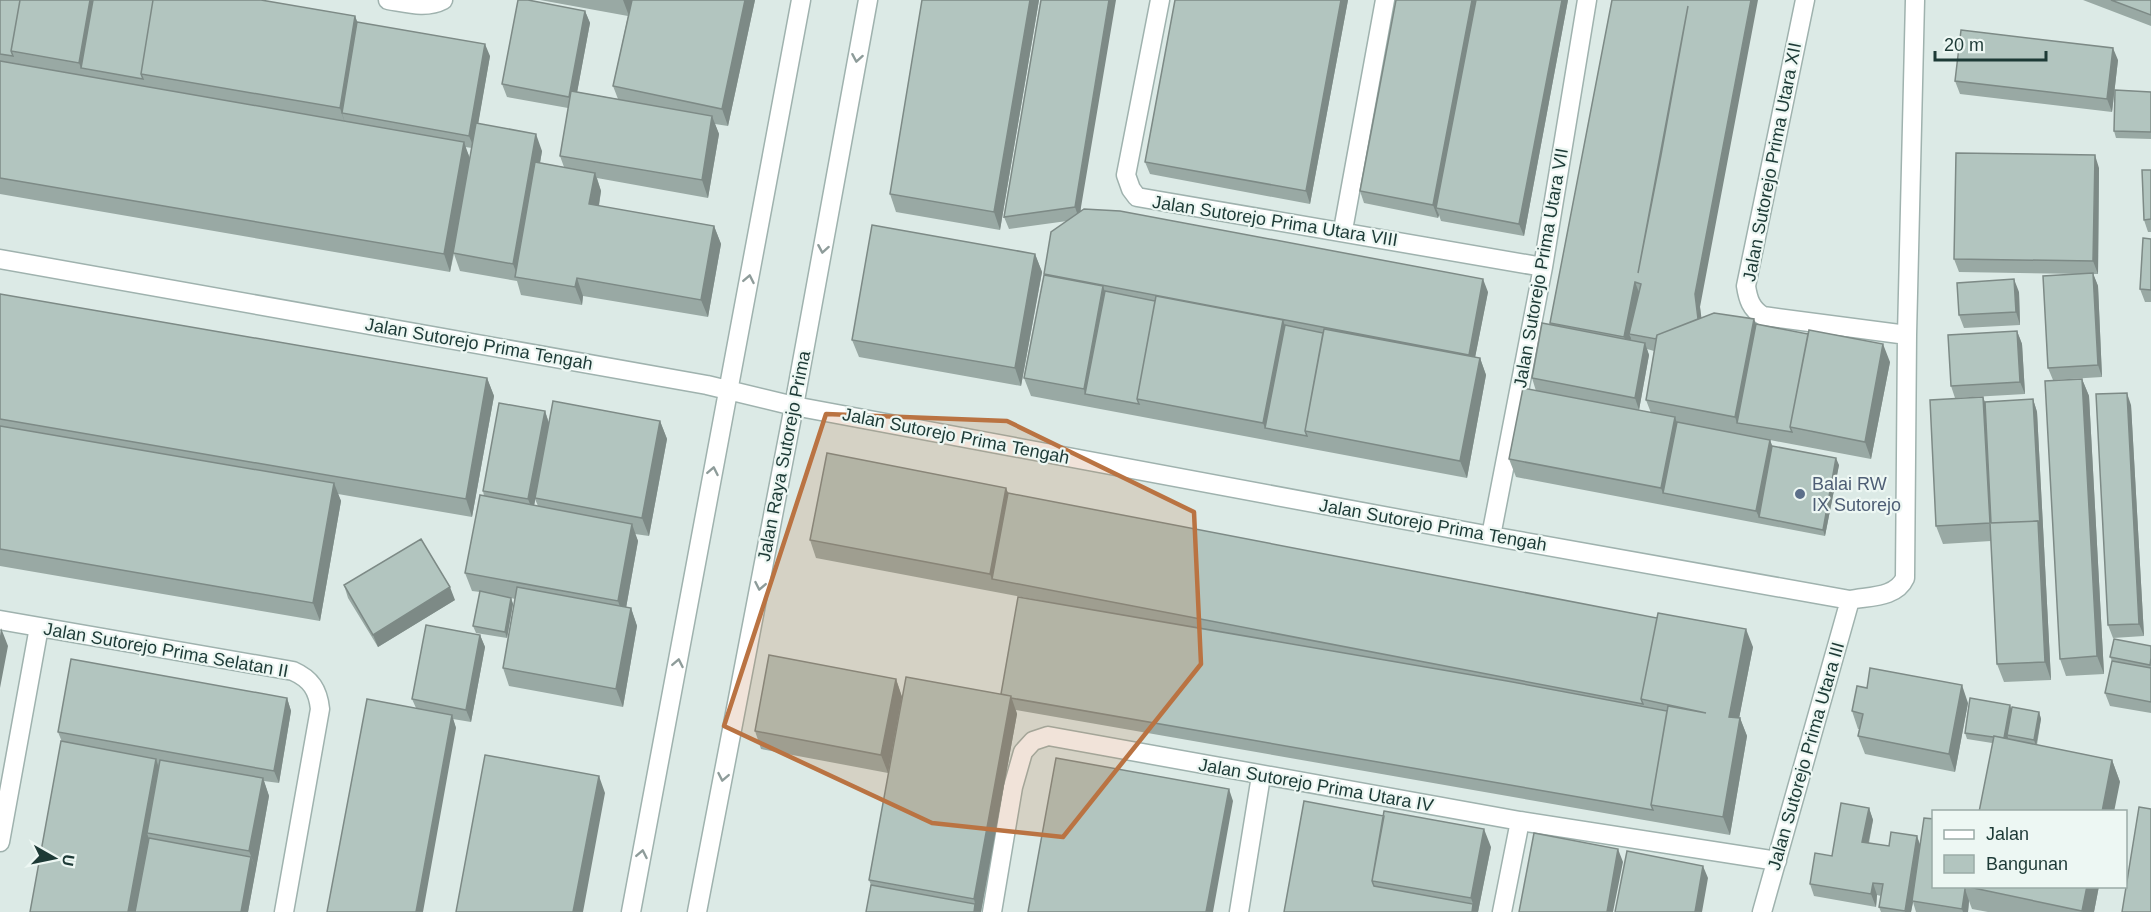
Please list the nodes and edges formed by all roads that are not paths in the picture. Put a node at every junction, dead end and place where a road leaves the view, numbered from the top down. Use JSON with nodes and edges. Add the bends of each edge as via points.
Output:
{"nodes":[{"id":1,"x":388,"y":0,"type":"edge"},
{"id":2,"x":443,"y":0,"type":"edge"},
{"id":3,"x":801,"y":0,"type":"edge"},
{"id":4,"x":868,"y":0,"type":"edge"},
{"id":5,"x":1160,"y":0,"type":"edge"},
{"id":6,"x":1385,"y":0,"type":"edge"},
{"id":7,"x":1587,"y":0,"type":"edge"},
{"id":8,"x":1805,"y":0,"type":"edge"},
{"id":9,"x":1915,"y":0,"type":"edge"},
{"id":10,"x":1343,"y":230,"type":"junction"},
{"id":11,"x":0,"y":259,"type":"edge"},
{"id":12,"x":1543,"y":267,"type":"junction"},
{"id":13,"x":1907,"y":335,"type":"junction"},
{"id":14,"x":729,"y":389,"type":"junction"},
{"id":15,"x":794,"y":406,"type":"junction"},
{"id":16,"x":1491,"y":536,"type":"junction"},
{"id":17,"x":1850,"y":600,"type":"junction"},
{"id":18,"x":0,"y":620,"type":"edge"},
{"id":19,"x":39,"y":627,"type":"junction"},
{"id":20,"x":1261,"y":776,"type":"junction"},
{"id":21,"x":1520,"y":821,"type":"junction"},
{"id":22,"x":0,"y":842,"type":"edge"},
{"id":23,"x":1777,"y":861,"type":"junction"},
{"id":24,"x":284,"y":912,"type":"edge"},
{"id":25,"x":631,"y":912,"type":"edge"},
{"id":26,"x":697,"y":912,"type":"edge"},
{"id":27,"x":992,"y":912,"type":"edge"},
{"id":28,"x":1239,"y":912,"type":"edge"},
{"id":29,"x":1502,"y":912,"type":"edge"},
{"id":30,"x":1762,"y":912,"type":"edge"}],
"edges":[{"from":1,"to":2,"type":"street","via":[[432,5]]},
{"from":14,"to":3,"type":"street","one_way":true},
{"from":4,"to":15,"type":"street","name":"Jalan Raya Sutorejo Prima","one_way":true},
{"from":5,"to":10,"type":"street","name":"Jalan Sutorejo Prima Utara VIII","via":[[1126,175],[1131,189],[1143,199]]},
{"from":6,"to":10,"type":"street"},
{"from":7,"to":12,"type":"street","name":"Jalan Sutorejo Prima Utara VII"},
{"from":8,"to":13,"type":"street","name":"Jalan Sutorejo Prima Utara XII","via":[[1747,296],[1763,316]]},
{"from":9,"to":13,"type":"street"},
{"from":10,"to":12,"type":"street","name":"Jalan Sutorejo Prima Utara VIII"},
{"from":11,"to":14,"type":"street","name":"Jalan Sutorejo Prima Tengah"},
{"from":12,"to":16,"type":"street","name":"Jalan Sutorejo Prima Utara VII"},
{"from":13,"to":17,"type":"street","name":"Jalan Sutorejo Prima Tengah","via":[[1905,578],[1892,592]]},
{"from":14,"to":15,"type":"street","name":"Jalan Sutorejo Prima Tengah"},
{"from":25,"to":14,"type":"street","one_way":true},
{"from":15,"to":16,"type":"street","name":"Jalan Sutorejo Prima Tengah"},
{"from":15,"to":26,"type":"street","name":"Jalan Raya Sutorejo Prima","one_way":true},
{"from":16,"to":17,"type":"street","name":"Jalan Sutorejo Prima Tengah"},
{"from":17,"to":23,"type":"street","name":"Jalan Sutorejo Prima Utara III"},
{"from":18,"to":19,"type":"street","name":"Jalan Sutorejo Prima Selatan II"},
{"from":19,"to":22,"type":"street"},
{"from":19,"to":24,"type":"street","name":"Jalan Sutorejo Prima Selatan II","via":[[293,671],[311,682],[320,709]]},
{"from":20,"to":21,"type":"street","name":"Jalan Sutorejo Prima Utara IV"},
{"from":20,"to":27,"type":"street","name":"Jalan Sutorejo Prima Utara IV","via":[[1048,736],[1040,738],[1023,752],[1013,787]]},
{"from":20,"to":28,"type":"street"},
{"from":21,"to":23,"type":"street","name":"Jalan Sutorejo Prima Utara IV"},
{"from":21,"to":29,"type":"street"},
{"from":23,"to":30,"type":"street","name":"Jalan Sutorejo Prima Utara III"}]}
